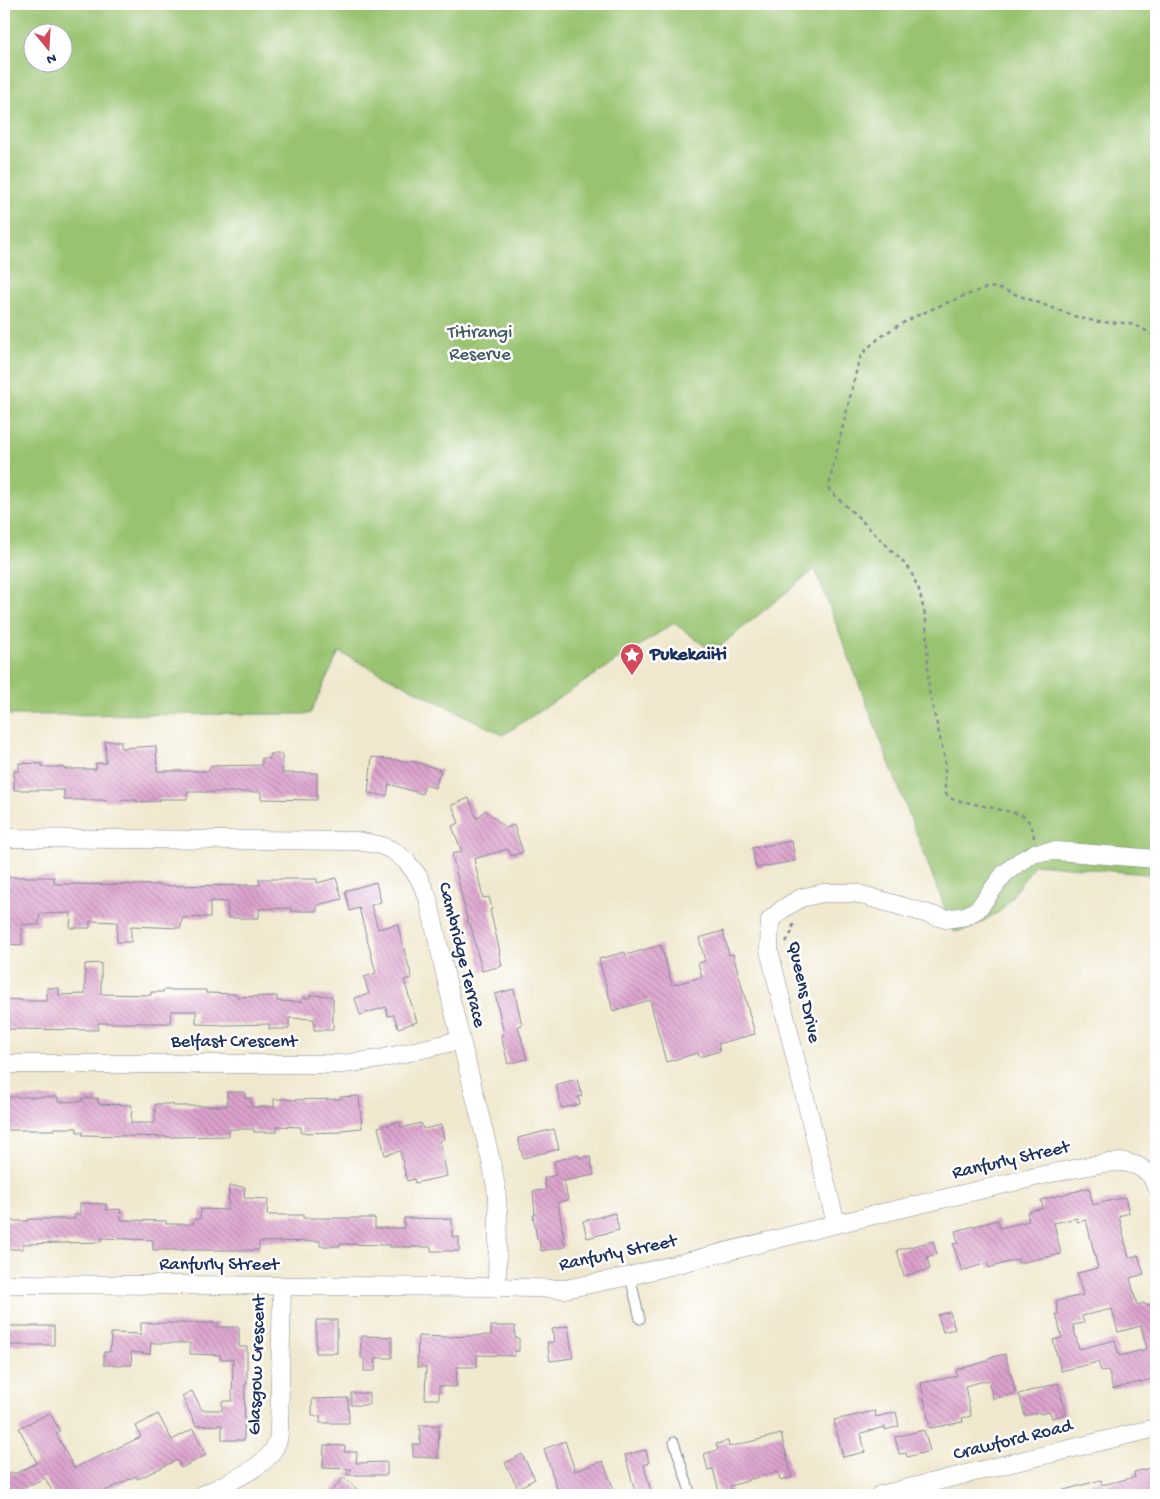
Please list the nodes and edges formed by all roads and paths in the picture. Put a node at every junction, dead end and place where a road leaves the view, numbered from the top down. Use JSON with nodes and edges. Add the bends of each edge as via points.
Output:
{"nodes":[{"id":1,"x":1156,"y":336,"type":"edge"},
{"id":2,"x":4,"y":838,"type":"edge"},
{"id":3,"x":1034,"y":853,"type":"junction"},
{"id":4,"x":1156,"y":859,"type":"edge"},
{"id":5,"x":793,"y":920,"type":"dead end"},
{"id":6,"x":784,"y":945,"type":"dead end"},
{"id":7,"x":461,"y":1040,"type":"junction"},
{"id":8,"x":4,"y":1064,"type":"edge"},
{"id":9,"x":1156,"y":1186,"type":"edge"},
{"id":10,"x":836,"y":1224,"type":"junction"},
{"id":11,"x":630,"y":1276,"type":"junction"},
{"id":12,"x":4,"y":1284,"type":"edge"},
{"id":13,"x":282,"y":1286,"type":"junction"},
{"id":14,"x":497,"y":1287,"type":"junction"},
{"id":15,"x":640,"y":1319,"type":"dead end"},
{"id":16,"x":1156,"y":1428,"type":"edge"},
{"id":17,"x":674,"y":1442,"type":"dead end"},
{"id":18,"x":203,"y":1495,"type":"edge"},
{"id":19,"x":691,"y":1495,"type":"edge"},
{"id":20,"x":880,"y":1495,"type":"edge"}],
"edges":[{"from":1,"to":3,"type":"path","via":[[1137,326],[1077,317],[989,287],[937,307],[892,330],[862,354],[830,481],[830,490],[909,568],[919,590],[926,619],[929,691],[944,759],[945,793],[952,799],[1020,814],[1032,826]]},
{"from":2,"to":7,"type":"street","name":"Cambridge Terrace","via":[[357,841],[394,851],[418,876],[428,898]]},
{"from":3,"to":4,"type":"street","name":"Queens Drive","via":[[1056,851]]},
{"from":3,"to":10,"type":"street","name":"Queens Drive","via":[[1004,874],[978,909],[966,916],[946,919],[855,892],[823,892],[801,898],[770,920],[769,950]]},
{"from":5,"to":6,"type":"path","via":[[793,930]]},
{"from":7,"to":8,"type":"street","name":"Belfast Crescent","via":[[380,1060],[342,1064]]},
{"from":7,"to":14,"type":"street","name":"Cambridge Terrace","via":[[496,1187]]},
{"from":9,"to":10,"type":"street","name":"Ranfurly Street","via":[[1150,1174],[1138,1166],[1124,1162],[1105,1163]]},
{"from":10,"to":11,"type":"street","name":"Ranfurly Street"},
{"from":11,"to":14,"type":"street","name":"Ranfurly Street","via":[[565,1289]]},
{"from":11,"to":15,"type":"lane"},
{"from":12,"to":13,"type":"street","name":"Ranfurly Street"},
{"from":13,"to":14,"type":"street","name":"Ranfurly Street"},
{"from":13,"to":18,"type":"street","name":"Glasgow Crescent","via":[[277,1443],[254,1469]]},
{"from":16,"to":20,"type":"street","name":"Crawford Road"},
{"from":17,"to":19,"type":"lane"}]}
